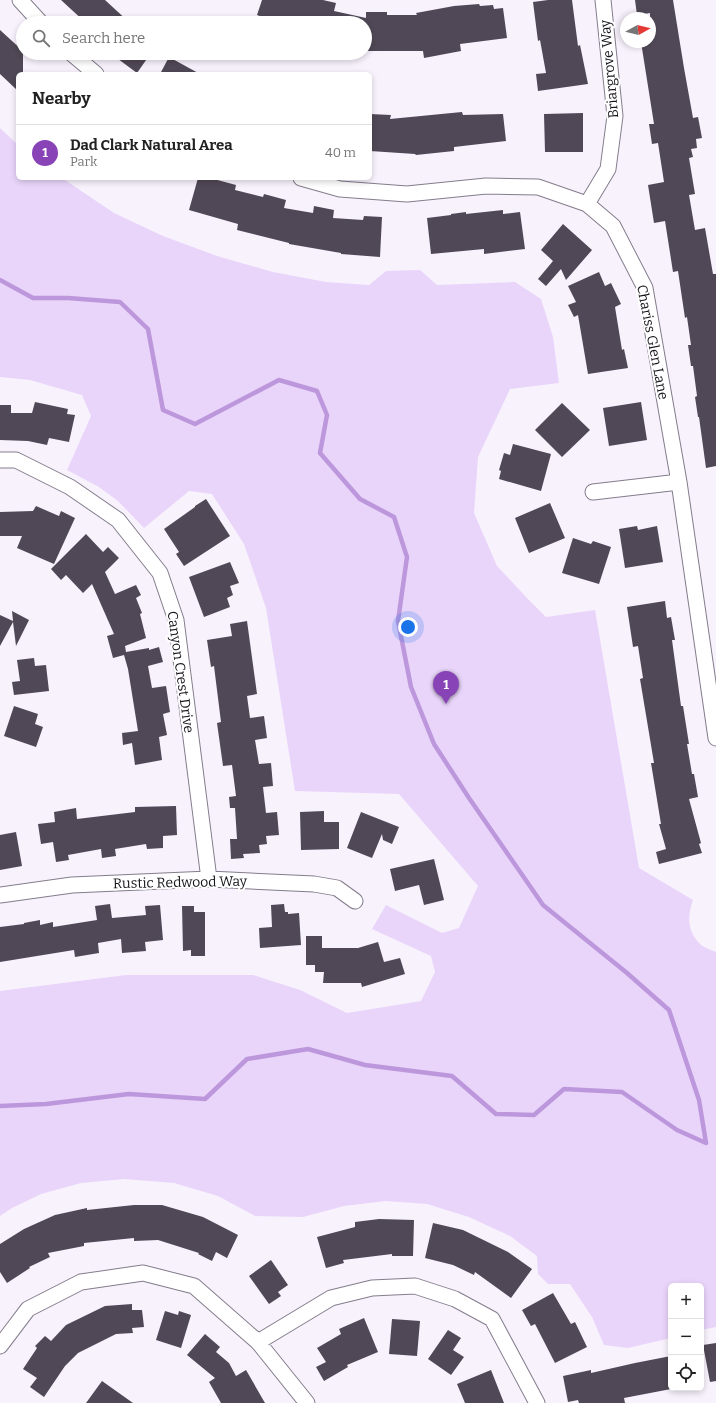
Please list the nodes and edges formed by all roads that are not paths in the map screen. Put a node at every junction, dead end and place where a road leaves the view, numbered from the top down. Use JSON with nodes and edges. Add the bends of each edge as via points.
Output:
{"nodes":[{"id":1,"x":20,"y":0,"type":"edge"},
{"id":2,"x":604,"y":0,"type":"edge"},
{"id":3,"x":35,"y":16,"type":"edge"},
{"id":4,"x":79,"y":60,"type":"edge"},
{"id":5,"x":94,"y":72,"type":"edge"},
{"id":6,"x":308,"y":180,"type":"edge"},
{"id":7,"x":587,"y":204,"type":"junction"},
{"id":8,"x":0,"y":460,"type":"edge"},
{"id":9,"x":679,"y":482,"type":"junction"},
{"id":10,"x":593,"y":492,"type":"dead end"},
{"id":11,"x":714,"y":711,"type":"edge"},
{"id":12,"x":716,"y":738,"type":"edge"},
{"id":13,"x":209,"y":879,"type":"junction"},
{"id":14,"x":0,"y":895,"type":"edge"},
{"id":15,"x":355,"y":901,"type":"dead end"},
{"id":16,"x":258,"y":1342,"type":"junction"},
{"id":17,"x":0,"y":1346,"type":"edge"},
{"id":18,"x":307,"y":1403,"type":"edge"},
{"id":19,"x":537,"y":1403,"type":"edge"}],
"edges":[{"from":1,"to":3,"type":"street"},
{"from":2,"to":7,"type":"street","name":"Briargrove Way","via":[[615,116],[608,169]]},
{"from":4,"to":5,"type":"street"},
{"from":6,"to":7,"type":"street","name":"Chariss Glen Lane","via":[[340,189],[407,194],[486,186],[538,187]]},
{"from":7,"to":9,"type":"street","name":"Chariss Glen Lane","via":[[613,226],[645,288]]},
{"from":8,"to":13,"type":"street","name":"Canyon Crest Drive","via":[[16,460],[70,487],[118,520],[160,573],[176,620]]},
{"from":9,"to":10,"type":"street"},
{"from":9,"to":11,"type":"street","name":"Chariss Glen Lane"},
{"from":11,"to":12,"type":"street","name":"Chariss Glen Lane"},
{"from":13,"to":14,"type":"street","name":"Rustic Redwood Way","via":[[72,885]]},
{"from":13,"to":15,"type":"street","name":"Rustic Redwood Way","via":[[314,884],[337,888]]},
{"from":16,"to":17,"type":"street","via":[[194,1286],[143,1273],[74,1285],[28,1309]]},
{"from":16,"to":18,"type":"street"},
{"from":16,"to":19,"type":"street","via":[[330,1298],[372,1288],[415,1286],[455,1299],[492,1319]]}]}
